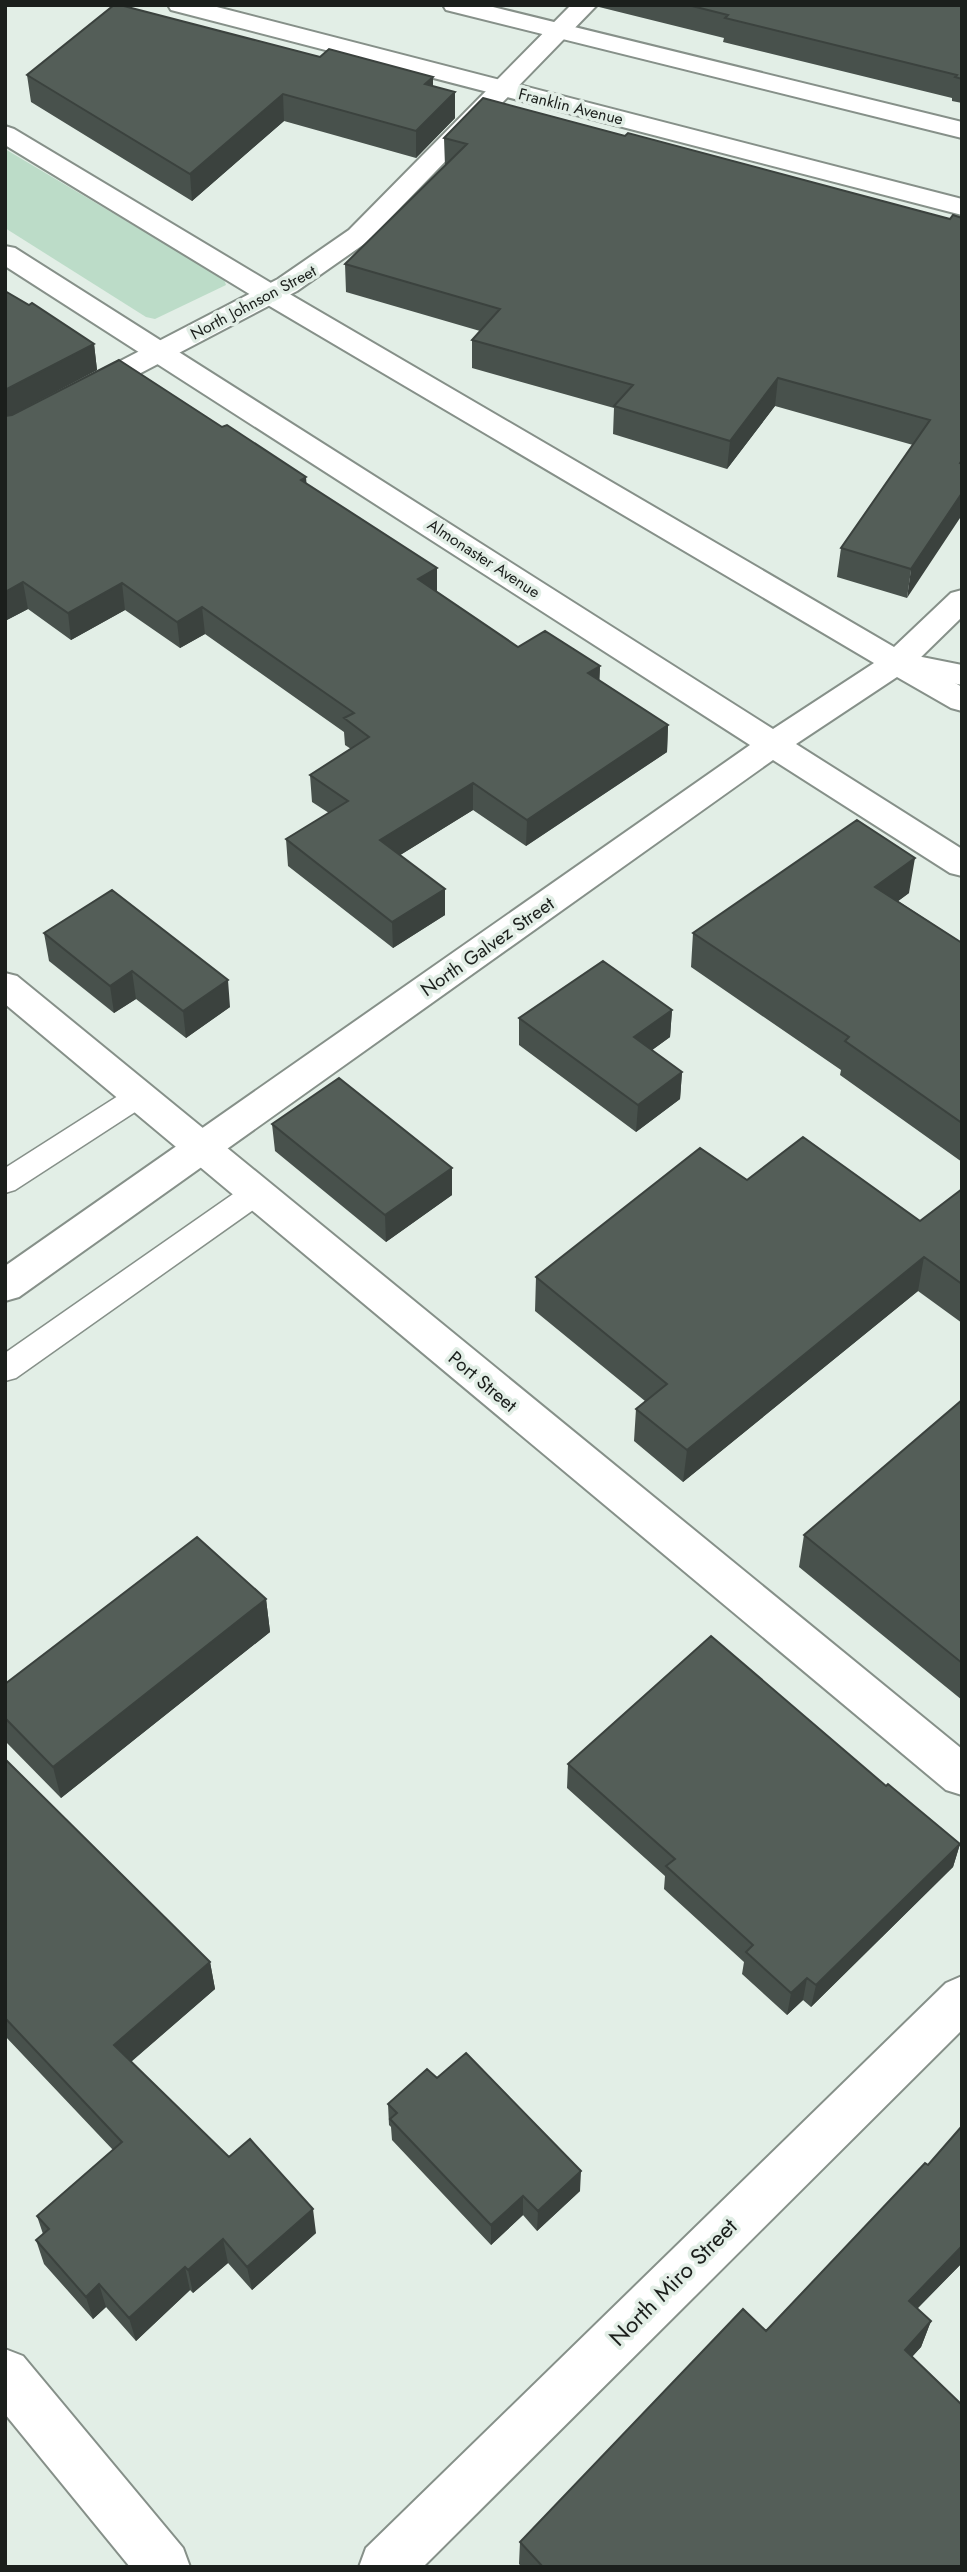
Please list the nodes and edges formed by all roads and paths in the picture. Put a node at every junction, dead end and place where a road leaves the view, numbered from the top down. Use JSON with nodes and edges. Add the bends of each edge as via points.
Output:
{"nodes":[{"id":1,"x":180,"y":5,"type":"edge"},
{"id":2,"x":455,"y":5,"type":"edge"},
{"id":3,"x":584,"y":5,"type":"edge"},
{"id":4,"x":559,"y":31,"type":"junction"},
{"id":5,"x":502,"y":89,"type":"junction"},
{"id":6,"x":962,"y":130,"type":"edge"},
{"id":7,"x":5,"y":134,"type":"edge"},
{"id":8,"x":962,"y":207,"type":"edge"},
{"id":9,"x":5,"y":254,"type":"edge"},
{"id":10,"x":271,"y":295,"type":"junction"},
{"id":11,"x":159,"y":350,"type":"junction"},
{"id":12,"x":5,"y":433,"type":"edge"},
{"id":13,"x":962,"y":600,"type":"edge"},
{"id":14,"x":897,"y":662,"type":"junction"},
{"id":15,"x":962,"y":675,"type":"edge"},
{"id":16,"x":962,"y":701,"type":"edge"},
{"id":17,"x":773,"y":744,"type":"junction"},
{"id":18,"x":962,"y":865,"type":"edge"},
{"id":19,"x":5,"y":985,"type":"edge"},
{"id":20,"x":139,"y":1096,"type":"junction"},
{"id":21,"x":202,"y":1148,"type":"junction"},
{"id":22,"x":5,"y":1182,"type":"edge"},
{"id":23,"x":256,"y":1193,"type":"junction"},
{"id":24,"x":5,"y":1286,"type":"edge"},
{"id":25,"x":5,"y":1369,"type":"edge"},
{"id":26,"x":962,"y":1776,"type":"edge"},
{"id":27,"x":962,"y":1998,"type":"edge"},
{"id":28,"x":5,"y":2374,"type":"edge"},
{"id":29,"x":164,"y":2567,"type":"edge"},
{"id":30,"x":385,"y":2567,"type":"edge"}],
"edges":[{"from":1,"to":5,"type":"street","name":"Franklin Avenue"},
{"from":2,"to":4,"type":"street"},
{"from":3,"to":4,"type":"street","name":"North Johnson Street"},
{"from":4,"to":5,"type":"street","name":"North Johnson Street"},
{"from":4,"to":6,"type":"street"},
{"from":5,"to":8,"type":"street","name":"Franklin Avenue"},
{"from":5,"to":10,"type":"street","name":"North Johnson Street","via":[[358,236],[330,260]]},
{"from":7,"to":10,"type":"street"},
{"from":9,"to":11,"type":"street","name":"Almonaster Avenue"},
{"from":10,"to":11,"type":"street","name":"North Johnson Street"},
{"from":10,"to":14,"type":"street"},
{"from":11,"to":12,"type":"street","name":"North Johnson Street"},
{"from":11,"to":17,"type":"street","name":"Almonaster Avenue"},
{"from":13,"to":14,"type":"street","name":"North Galvez Street"},
{"from":14,"to":15,"type":"street"},
{"from":14,"to":16,"type":"street"},
{"from":14,"to":17,"type":"street","name":"North Galvez Street"},
{"from":17,"to":18,"type":"street","name":"Almonaster Avenue"},
{"from":17,"to":21,"type":"street","name":"North Galvez Street"},
{"from":19,"to":20,"type":"street","name":"Port Street"},
{"from":20,"to":21,"type":"street","name":"Port Street"},
{"from":20,"to":22,"type":"lane"},
{"from":21,"to":23,"type":"street","name":"Port Street"},
{"from":21,"to":24,"type":"street","name":"North Galvez Street"},
{"from":23,"to":25,"type":"lane"},
{"from":23,"to":26,"type":"street","name":"Port Street"},
{"from":27,"to":30,"type":"street","name":"North Miro Street"},
{"from":28,"to":29,"type":"street"}]}
